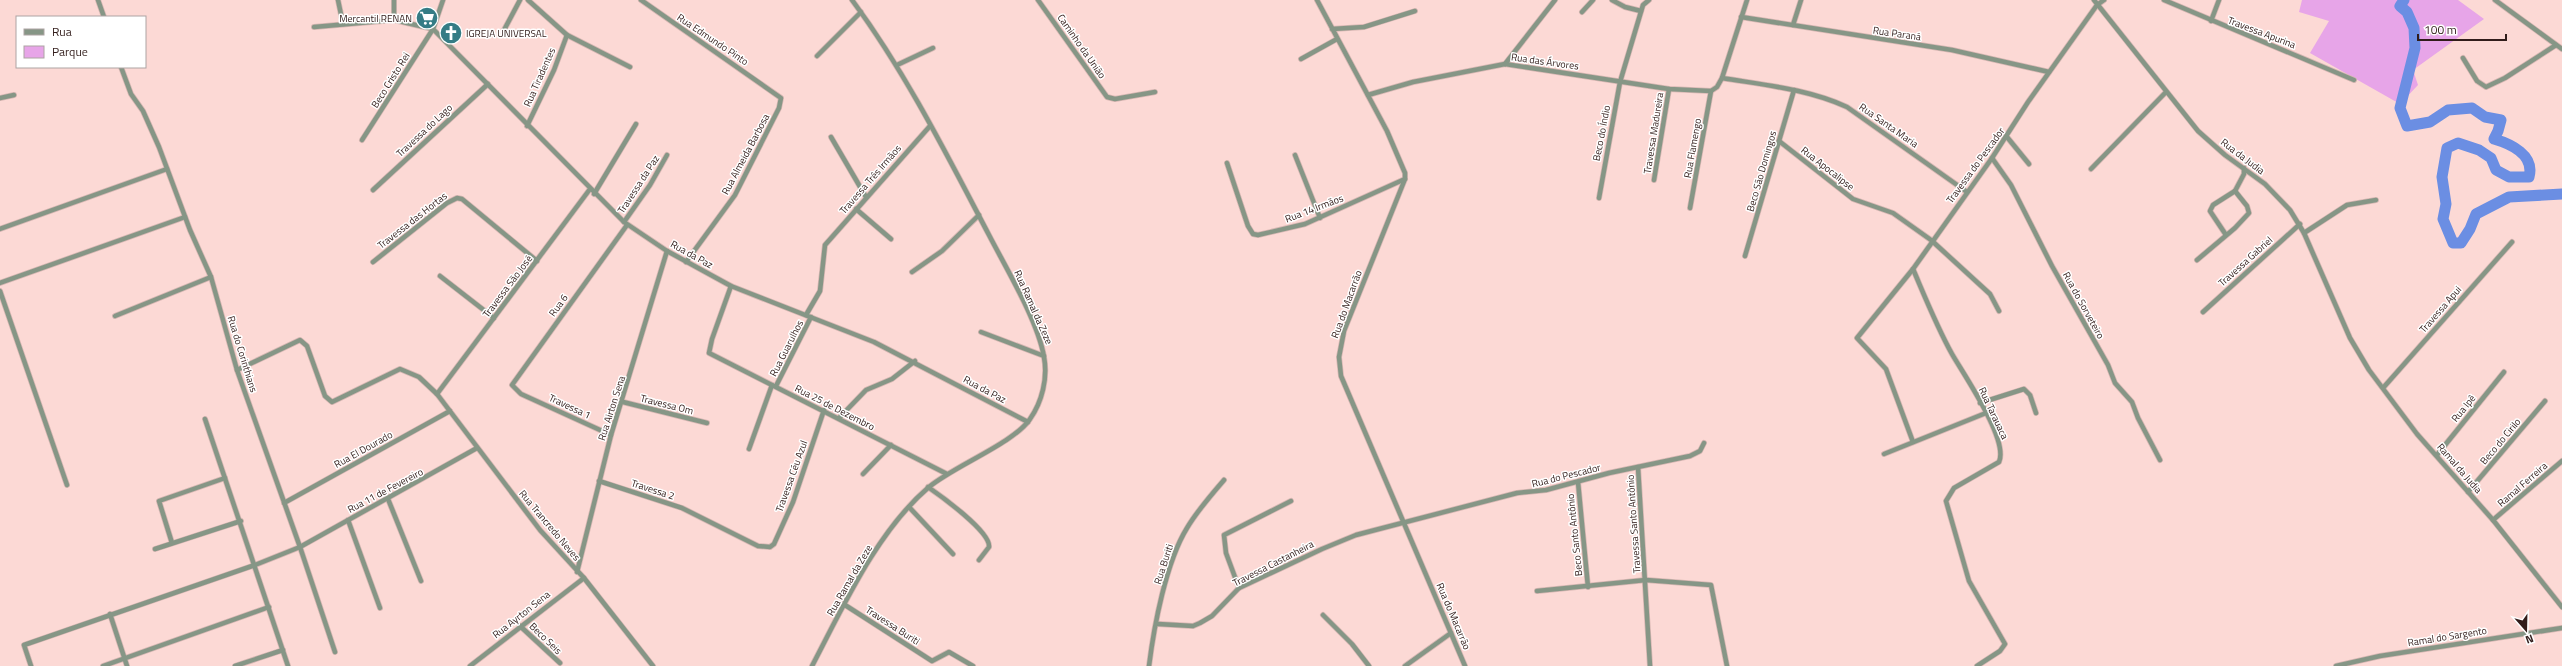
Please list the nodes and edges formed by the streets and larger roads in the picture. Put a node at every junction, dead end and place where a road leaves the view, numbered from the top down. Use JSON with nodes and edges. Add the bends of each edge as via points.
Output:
{"nodes":[{"id":1,"x":98,"y":0,"type":"edge"},
{"id":2,"x":338,"y":0,"type":"edge"},
{"id":3,"x":394,"y":0,"type":"edge"},
{"id":4,"x":442,"y":0,"type":"edge"},
{"id":5,"x":520,"y":0,"type":"edge"},
{"id":6,"x":528,"y":0,"type":"edge"},
{"id":7,"x":641,"y":0,"type":"edge"},
{"id":8,"x":852,"y":0,"type":"edge"},
{"id":9,"x":1038,"y":0,"type":"edge"},
{"id":10,"x":1317,"y":0,"type":"edge"},
{"id":11,"x":1555,"y":0,"type":"edge"},
{"id":12,"x":1593,"y":0,"type":"edge"},
{"id":13,"x":1612,"y":0,"type":"edge"},
{"id":14,"x":1649,"y":0,"type":"edge"},
{"id":15,"x":1747,"y":0,"type":"edge"},
{"id":16,"x":1801,"y":0,"type":"edge"},
{"id":17,"x":2094,"y":0,"type":"edge"},
{"id":18,"x":2104,"y":0,"type":"edge"},
{"id":19,"x":2164,"y":0,"type":"edge"},
{"id":20,"x":2219,"y":0,"type":"edge"},
{"id":21,"x":2495,"y":0,"type":"edge"},
{"id":22,"x":2097,"y":5,"type":"junction"},
{"id":23,"x":1415,"y":11,"type":"dead end"},
{"id":24,"x":861,"y":12,"type":"junction"},
{"id":25,"x":1582,"y":12,"type":"dead end"},
{"id":26,"x":1641,"y":12,"type":"junction"},
{"id":27,"x":104,"y":16,"type":"edge"},
{"id":28,"x":1741,"y":17,"type":"junction"},
{"id":29,"x":394,"y":20,"type":"junction"},
{"id":30,"x":2211,"y":21,"type":"junction"},
{"id":31,"x":343,"y":24,"type":"junction"},
{"id":32,"x":1793,"y":26,"type":"junction"},
{"id":33,"x":314,"y":27,"type":"dead end"},
{"id":34,"x":433,"y":29,"type":"junction"},
{"id":35,"x":1332,"y":29,"type":"junction"},
{"id":36,"x":504,"y":30,"type":"dead end"},
{"id":37,"x":567,"y":34,"type":"junction"},
{"id":38,"x":1337,"y":39,"type":"junction"},
{"id":39,"x":2556,"y":45,"type":"junction"},
{"id":40,"x":933,"y":48,"type":"dead end"},
{"id":41,"x":2562,"y":49,"type":"edge"},
{"id":42,"x":817,"y":56,"type":"dead end"},
{"id":43,"x":2463,"y":58,"type":"dead end"},
{"id":44,"x":1301,"y":59,"type":"dead end"},
{"id":45,"x":1505,"y":64,"type":"junction"},
{"id":46,"x":897,"y":65,"type":"junction"},
{"id":47,"x":121,"y":68,"type":"edge"},
{"id":48,"x":630,"y":68,"type":"dead end"},
{"id":49,"x":2049,"y":72,"type":"junction"},
{"id":50,"x":1722,"y":78,"type":"junction"},
{"id":51,"x":2354,"y":80,"type":"dead end"},
{"id":52,"x":1620,"y":82,"type":"junction"},
{"id":53,"x":488,"y":84,"type":"junction"},
{"id":54,"x":1669,"y":89,"type":"junction"},
{"id":55,"x":1794,"y":90,"type":"junction"},
{"id":56,"x":1711,"y":91,"type":"junction"},
{"id":57,"x":775,"y":92,"type":"joint"},
{"id":58,"x":1155,"y":92,"type":"dead end"},
{"id":59,"x":2166,"y":92,"type":"junction"},
{"id":60,"x":14,"y":95,"type":"dead end"},
{"id":61,"x":1368,"y":95,"type":"junction"},
{"id":62,"x":0,"y":98,"type":"edge"},
{"id":63,"x":636,"y":124,"type":"dead end"},
{"id":64,"x":527,"y":126,"type":"junction"},
{"id":65,"x":930,"y":126,"type":"junction"},
{"id":66,"x":831,"y":137,"type":"dead end"},
{"id":67,"x":2008,"y":137,"type":"junction"},
{"id":68,"x":362,"y":140,"type":"dead end"},
{"id":69,"x":1779,"y":141,"type":"junction"},
{"id":70,"x":667,"y":155,"type":"dead end"},
{"id":71,"x":1295,"y":155,"type":"dead end"},
{"id":72,"x":1992,"y":158,"type":"junction"},
{"id":73,"x":1227,"y":163,"type":"dead end"},
{"id":74,"x":2029,"y":164,"type":"dead end"},
{"id":75,"x":2244,"y":168,"type":"junction"},
{"id":76,"x":167,"y":169,"type":"junction"},
{"id":77,"x":2091,"y":169,"type":"dead end"},
{"id":78,"x":1405,"y":179,"type":"junction"},
{"id":79,"x":1654,"y":180,"type":"dead end"},
{"id":80,"x":590,"y":189,"type":"junction"},
{"id":81,"x":373,"y":190,"type":"dead end"},
{"id":82,"x":2235,"y":191,"type":"junction"},
{"id":83,"x":1967,"y":192,"type":"junction"},
{"id":84,"x":594,"y":194,"type":"junction"},
{"id":85,"x":866,"y":197,"type":"junction"},
{"id":86,"x":1599,"y":198,"type":"dead end"},
{"id":87,"x":2376,"y":200,"type":"dead end"},
{"id":88,"x":1690,"y":208,"type":"dead end"},
{"id":89,"x":856,"y":209,"type":"junction"},
{"id":90,"x":979,"y":215,"type":"junction"},
{"id":91,"x":185,"y":217,"type":"junction"},
{"id":92,"x":1320,"y":218,"type":"junction"},
{"id":93,"x":625,"y":223,"type":"junction"},
{"id":94,"x":2300,"y":224,"type":"junction"},
{"id":95,"x":0,"y":229,"type":"edge"},
{"id":96,"x":2304,"y":233,"type":"junction"},
{"id":97,"x":2226,"y":235,"type":"junction"},
{"id":98,"x":891,"y":239,"type":"dead end"},
{"id":99,"x":1931,"y":240,"type":"junction"},
{"id":100,"x":2512,"y":242,"type":"dead end"},
{"id":101,"x":824,"y":245,"type":"joint"},
{"id":102,"x":667,"y":251,"type":"junction"},
{"id":103,"x":1745,"y":256,"type":"dead end"},
{"id":104,"x":2197,"y":260,"type":"dead end"},
{"id":105,"x":537,"y":261,"type":"junction"},
{"id":106,"x":373,"y":262,"type":"dead end"},
{"id":107,"x":686,"y":262,"type":"junction"},
{"id":108,"x":1913,"y":268,"type":"junction"},
{"id":109,"x":912,"y":272,"type":"dead end"},
{"id":110,"x":440,"y":276,"type":"dead end"},
{"id":111,"x":211,"y":277,"type":"junction"},
{"id":112,"x":0,"y":283,"type":"edge"},
{"id":113,"x":731,"y":286,"type":"junction"},
{"id":114,"x":0,"y":291,"type":"edge"},
{"id":115,"x":1999,"y":311,"type":"dead end"},
{"id":116,"x":2203,"y":312,"type":"dead end"},
{"id":117,"x":115,"y":316,"type":"dead end"},
{"id":118,"x":808,"y":316,"type":"junction"},
{"id":119,"x":494,"y":318,"type":"junction"},
{"id":120,"x":982,"y":332,"type":"dead end"},
{"id":121,"x":2350,"y":338,"type":"joint"},
{"id":122,"x":1044,"y":356,"type":"junction"},
{"id":123,"x":915,"y":361,"type":"junction"},
{"id":124,"x":237,"y":370,"type":"junction"},
{"id":125,"x":2504,"y":372,"type":"dead end"},
{"id":126,"x":774,"y":386,"type":"junction"},
{"id":127,"x":2383,"y":388,"type":"junction"},
{"id":128,"x":437,"y":394,"type":"junction"},
{"id":129,"x":521,"y":394,"type":"joint"},
{"id":130,"x":2545,"y":401,"type":"dead end"},
{"id":131,"x":623,"y":402,"type":"junction"},
{"id":132,"x":1980,"y":403,"type":"junction"},
{"id":133,"x":824,"y":410,"type":"junction"},
{"id":134,"x":450,"y":411,"type":"junction"},
{"id":135,"x":1986,"y":413,"type":"junction"},
{"id":136,"x":2036,"y":413,"type":"dead end"},
{"id":137,"x":839,"y":418,"type":"junction"},
{"id":138,"x":205,"y":419,"type":"dead end"},
{"id":139,"x":1028,"y":422,"type":"junction"},
{"id":140,"x":708,"y":423,"type":"dead end"},
{"id":141,"x":611,"y":435,"type":"junction"},
{"id":142,"x":1913,"y":442,"type":"junction"},
{"id":143,"x":1704,"y":444,"type":"dead end"},
{"id":144,"x":890,"y":445,"type":"junction"},
{"id":145,"x":477,"y":448,"type":"junction"},
{"id":146,"x":749,"y":449,"type":"dead end"},
{"id":147,"x":1884,"y":454,"type":"dead end"},
{"id":148,"x":2437,"y":456,"type":"junction"},
{"id":149,"x":2160,"y":460,"type":"dead end"},
{"id":150,"x":2562,"y":461,"type":"edge"},
{"id":151,"x":1638,"y":467,"type":"junction"},
{"id":152,"x":863,"y":474,"type":"dead end"},
{"id":153,"x":947,"y":474,"type":"junction"},
{"id":154,"x":225,"y":478,"type":"junction"},
{"id":155,"x":599,"y":480,"type":"junction"},
{"id":156,"x":1224,"y":480,"type":"dead end"},
{"id":157,"x":1578,"y":482,"type":"junction"},
{"id":158,"x":67,"y":485,"type":"dead end"},
{"id":159,"x":928,"y":487,"type":"junction"},
{"id":160,"x":2468,"y":492,"type":"junction"},
{"id":161,"x":388,"y":499,"type":"junction"},
{"id":162,"x":1291,"y":501,"type":"dead end"},
{"id":163,"x":284,"y":503,"type":"junction"},
{"id":164,"x":908,"y":506,"type":"junction"},
{"id":165,"x":348,"y":520,"type":"junction"},
{"id":166,"x":2493,"y":520,"type":"junction"},
{"id":167,"x":241,"y":521,"type":"junction"},
{"id":168,"x":1405,"y":523,"type":"junction"},
{"id":169,"x":172,"y":543,"type":"junction"},
{"id":170,"x":772,"y":546,"type":"joint"},
{"id":171,"x":300,"y":547,"type":"junction"},
{"id":172,"x":155,"y":549,"type":"dead end"},
{"id":173,"x":953,"y":554,"type":"dead end"},
{"id":174,"x":980,"y":560,"type":"dead end"},
{"id":175,"x":255,"y":565,"type":"junction"},
{"id":176,"x":577,"y":572,"type":"junction"},
{"id":177,"x":584,"y":578,"type":"junction"},
{"id":178,"x":1646,"y":580,"type":"junction"},
{"id":179,"x":421,"y":581,"type":"dead end"},
{"id":180,"x":1588,"y":587,"type":"junction"},
{"id":181,"x":1240,"y":588,"type":"junction"},
{"id":182,"x":1537,"y":591,"type":"dead end"},
{"id":183,"x":845,"y":605,"type":"junction"},
{"id":184,"x":269,"y":607,"type":"junction"},
{"id":185,"x":2562,"y":607,"type":"edge"},
{"id":186,"x":380,"y":608,"type":"dead end"},
{"id":187,"x":110,"y":614,"type":"junction"},
{"id":188,"x":1322,"y":615,"type":"dead end"},
{"id":189,"x":1158,"y":624,"type":"junction"},
{"id":190,"x":520,"y":626,"type":"junction"},
{"id":191,"x":2562,"y":628,"type":"edge"},
{"id":192,"x":1451,"y":633,"type":"junction"},
{"id":193,"x":282,"y":650,"type":"junction"},
{"id":194,"x":335,"y":652,"type":"dead end"},
{"id":195,"x":125,"y":658,"type":"junction"},
{"id":196,"x":560,"y":663,"type":"dead end"},
{"id":197,"x":31,"y":666,"type":"edge"},
{"id":198,"x":103,"y":666,"type":"edge"},
{"id":199,"x":127,"y":666,"type":"edge"},
{"id":200,"x":235,"y":666,"type":"edge"},
{"id":201,"x":288,"y":666,"type":"edge"},
{"id":202,"x":470,"y":666,"type":"edge"},
{"id":203,"x":653,"y":666,"type":"edge"},
{"id":204,"x":812,"y":666,"type":"edge"},
{"id":205,"x":973,"y":666,"type":"edge"},
{"id":206,"x":1149,"y":666,"type":"edge"},
{"id":207,"x":1369,"y":666,"type":"edge"},
{"id":208,"x":1405,"y":666,"type":"edge"},
{"id":209,"x":1465,"y":666,"type":"edge"},
{"id":210,"x":1650,"y":666,"type":"edge"},
{"id":211,"x":1727,"y":666,"type":"edge"},
{"id":212,"x":1976,"y":666,"type":"edge"},
{"id":213,"x":2336,"y":666,"type":"edge"}],
"edges":[{"from":1,"to":27,"type":"street"},
{"from":2,"to":31,"type":"street"},
{"from":3,"to":29,"type":"street"},
{"from":4,"to":34,"type":"street"},
{"from":5,"to":36,"type":"street"},
{"from":6,"to":37,"type":"street"},
{"from":7,"to":57,"type":"street","name":"Rua Edmundo Pinto"},
{"from":8,"to":24,"type":"street","name":"Rua Ramal da Zeze"},
{"from":9,"to":58,"type":"street","name":"Caminho da União","via":[[1106,96],[1114,99]]},
{"from":10,"to":35,"type":"street"},
{"from":11,"to":45,"type":"street"},
{"from":12,"to":25,"type":"street"},
{"from":13,"to":26,"type":"street"},
{"from":14,"to":26,"type":"street","name":"Beco do Índio","via":[[1643,5]]},
{"from":15,"to":28,"type":"street"},
{"from":16,"to":32,"type":"street"},
{"from":17,"to":22,"type":"street","name":"Rua da Judia"},
{"from":18,"to":22,"type":"street","name":"Travessa do Pescador"},
{"from":19,"to":30,"type":"street","name":"Travessa Apurina"},
{"from":20,"to":30,"type":"street"},
{"from":21,"to":39,"type":"street"},
{"from":22,"to":49,"type":"street","name":"Travessa do Pescador"},
{"from":22,"to":59,"type":"street","name":"Rua da Judia"},
{"from":23,"to":35,"type":"street","via":[[1364,27]]},
{"from":24,"to":42,"type":"street"},
{"from":24,"to":46,"type":"street","name":"Rua Ramal da Zeze"},
{"from":26,"to":52,"type":"street","name":"Beco do Índio"},
{"from":28,"to":32,"type":"street","name":"Rua Paraná"},
{"from":28,"to":50,"type":"street"},
{"from":29,"to":31,"type":"street"},
{"from":29,"to":34,"type":"street"},
{"from":30,"to":51,"type":"street","name":"Travessa Apurina"},
{"from":31,"to":33,"type":"street"},
{"from":32,"to":49,"type":"street","name":"Rua Paraná","via":[[1952,50]]},
{"from":34,"to":53,"type":"street","name":"Rua da Paz"},
{"from":34,"to":68,"type":"street","name":"Beco Cristo Rei"},
{"from":35,"to":38,"type":"street"},
{"from":37,"to":48,"type":"street"},
{"from":37,"to":64,"type":"street","name":"Rua Tiradentes","via":[[554,70]]},
{"from":38,"to":44,"type":"street"},
{"from":38,"to":61,"type":"street"},
{"from":39,"to":41,"type":"street"},
{"from":39,"to":43,"type":"street","via":[[2505,78],[2486,87],[2477,81]]},
{"from":40,"to":46,"type":"street"},
{"from":45,"to":52,"type":"street","name":"Rua das Árvores","via":[[1564,71]]},
{"from":45,"to":61,"type":"street","name":"Rua das Árvores","via":[[1413,82]]},
{"from":46,"to":65,"type":"street","name":"Rua Ramal da Zeze"},
{"from":47,"to":76,"type":"street","name":"Rua do Corinthians","via":[[131,94],[152,129]]},
{"from":49,"to":67,"type":"street","name":"Travessa do Pescador"},
{"from":50,"to":55,"type":"street","name":"Rua Santa Maria"},
{"from":50,"to":56,"type":"street"},
{"from":52,"to":54,"type":"street","name":"Rua das Árvores"},
{"from":52,"to":86,"type":"street","name":"Beco do Índio"},
{"from":53,"to":64,"type":"street","name":"Rua da Paz"},
{"from":53,"to":81,"type":"street","name":"Travessa do Lago"},
{"from":54,"to":56,"type":"street","name":"Rua das Árvores"},
{"from":54,"to":79,"type":"street","name":"Travessa Madureira"},
{"from":55,"to":69,"type":"street","name":"Beco São Domingos"},
{"from":55,"to":83,"type":"street","name":"Rua Santa Maria","via":[[1826,98],[1856,111]]},
{"from":56,"to":88,"type":"street","name":"Rua Flamengo"},
{"from":57,"to":107,"type":"street","name":"Rua Almeida Barbosa","via":[[781,98],[779,108],[744,180]]},
{"from":59,"to":75,"type":"street","name":"Rua da Judia","via":[[2209,142]]},
{"from":59,"to":77,"type":"street"},
{"from":60,"to":62,"type":"street"},
{"from":61,"to":78,"type":"street","via":[[1402,162]]},
{"from":63,"to":84,"type":"street"},
{"from":64,"to":80,"type":"street","name":"Rua da Paz"},
{"from":65,"to":85,"type":"street","name":"Travessa Três Irmãos"},
{"from":65,"to":90,"type":"street","name":"Rua Ramal da Zeze"},
{"from":66,"to":85,"type":"street"},
{"from":67,"to":72,"type":"street","name":"Travessa do Pescador"},
{"from":67,"to":74,"type":"street"},
{"from":69,"to":99,"type":"street","name":"Rua Apocalipse","via":[[1853,199],[1893,213]]},
{"from":69,"to":103,"type":"street","name":"Beco São Domingos"},
{"from":70,"to":93,"type":"street","name":"Travessa da Paz"},
{"from":71,"to":92,"type":"street"},
{"from":72,"to":83,"type":"street","name":"Travessa do Pescador"},
{"from":72,"to":149,"type":"street","name":"Rua do Sorveteiro","via":[[2012,185],[2055,271],[2108,365],[2115,383],[2132,402]]},
{"from":73,"to":92,"type":"street","name":"Rua 14 Irmãos","via":[[1253,234],[1263,235],[1294,228]]},
{"from":75,"to":82,"type":"street","via":[[2244,174]]},
{"from":75,"to":94,"type":"street","name":"Rua da Judia","via":[[2290,210]]},
{"from":76,"to":91,"type":"street","name":"Rua do Corinthians"},
{"from":76,"to":95,"type":"street"},
{"from":78,"to":92,"type":"street","name":"Rua 14 Irmãos"},
{"from":78,"to":168,"type":"street","name":"Rua do Macarrão","via":[[1344,330],[1338,362],[1341,376]]},
{"from":80,"to":84,"type":"street","name":"Rua da Paz"},
{"from":80,"to":105,"type":"street","name":"Travessa São José"},
{"from":82,"to":97,"type":"street","via":[[2247,206],[2249,213]]},
{"from":82,"to":97,"type":"street","via":[[2214,205],[2210,211]]},
{"from":83,"to":99,"type":"street","name":"Travessa do Pescador"},
{"from":84,"to":93,"type":"street","name":"Rua da Paz"},
{"from":85,"to":89,"type":"street","name":"Travessa Três Irmãos"},
{"from":87,"to":96,"type":"street","via":[[2347,205]]},
{"from":89,"to":98,"type":"street"},
{"from":89,"to":101,"type":"street","name":"Travessa Três Irmãos"},
{"from":90,"to":109,"type":"street","via":[[942,251]]},
{"from":90,"to":122,"type":"street","name":"Rua Ramal da Zeze","via":[[1020,297]]},
{"from":91,"to":111,"type":"street","name":"Rua do Corinthians"},
{"from":91,"to":112,"type":"street"},
{"from":93,"to":102,"type":"street","name":"Rua da Paz"},
{"from":93,"to":129,"type":"street","name":"Rua 6","via":[[514,380],[512,387]]},
{"from":94,"to":96,"type":"street","name":"Rua da Judia"},
{"from":94,"to":116,"type":"street","name":"Travessa Gabriel"},
{"from":96,"to":121,"type":"street","name":"Rua da Judia"},
{"from":97,"to":104,"type":"street"},
{"from":99,"to":108,"type":"street","name":"Travessa do Pescador"},
{"from":99,"to":115,"type":"street","name":"Rua Apocalipse","via":[[1990,294]]},
{"from":100,"to":127,"type":"street","name":"Travessa Apui"},
{"from":101,"to":118,"type":"street","name":"Rua Guarulhos","via":[[820,291]]},
{"from":102,"to":107,"type":"street","name":"Rua da Paz"},
{"from":102,"to":131,"type":"street","name":"Rua Airton Sena"},
{"from":105,"to":106,"type":"street","name":"Travessa das Hortas","via":[[462,199],[457,198],[447,203]]},
{"from":105,"to":119,"type":"street","name":"Travessa São José"},
{"from":107,"to":113,"type":"street","name":"Rua da Paz"},
{"from":108,"to":132,"type":"street","name":"Rua Tarauaca","via":[[1953,355]]},
{"from":108,"to":142,"type":"street","name":"Travessa do Pescador","via":[[1857,338],[1886,369]]},
{"from":110,"to":119,"type":"street"},
{"from":111,"to":117,"type":"street"},
{"from":111,"to":124,"type":"street","name":"Rua do Corinthians"},
{"from":113,"to":118,"type":"street","name":"Rua da Paz"},
{"from":113,"to":126,"type":"street","name":"Rua 25 de Dezembro","via":[[709,353]]},
{"from":114,"to":158,"type":"street"},
{"from":118,"to":123,"type":"street","name":"Rua da Paz"},
{"from":118,"to":126,"type":"street","name":"Rua Guarulhos"},
{"from":119,"to":128,"type":"street","name":"Travessa São José"},
{"from":120,"to":122,"type":"street"},
{"from":121,"to":127,"type":"street","name":"Ramal da Judia"},
{"from":122,"to":139,"type":"street","name":"Rua Ramal da Zeze","via":[[1042,394]]},
{"from":123,"to":137,"type":"street","via":[[892,379],[866,390]]},
{"from":123,"to":139,"type":"street","name":"Rua da Paz"},
{"from":124,"to":128,"type":"street","name":"Rua Trancredo Neves","via":[[301,340],[307,346],[325,396],[335,402],[400,369],[419,377]]},
{"from":124,"to":163,"type":"street","name":"Rua do Corinthians"},
{"from":125,"to":148,"type":"street","name":"Rua Ipê"},
{"from":126,"to":133,"type":"street","name":"Rua 25 de Dezembro"},
{"from":126,"to":146,"type":"street","name":"Rua Guarulhos"},
{"from":127,"to":148,"type":"street","name":"Ramal da Judia"},
{"from":128,"to":134,"type":"street","name":"Rua Trancredo Neves"},
{"from":129,"to":141,"type":"street","name":"Travessa 1"},
{"from":130,"to":160,"type":"street","name":"Beco do Cirilo"},
{"from":131,"to":140,"type":"street","name":"Travessa Om"},
{"from":131,"to":141,"type":"street","name":"Rua Airton Sena"},
{"from":132,"to":135,"type":"street","name":"Rua Tarauaca"},
{"from":132,"to":136,"type":"street","via":[[2024,389],[2030,395]]},
{"from":133,"to":137,"type":"street","name":"Rua 25 de Dezembro"},
{"from":133,"to":170,"type":"street","name":"Travessa Céu Azul","via":[[793,502]]},
{"from":134,"to":145,"type":"street","name":"Rua Trancredo Neves"},
{"from":134,"to":163,"type":"street","name":"Rua El Dourado"},
{"from":135,"to":142,"type":"street"},
{"from":135,"to":212,"type":"street","name":"Rua Tarauaca","via":[[1999,444],[2000,458],[1994,465],[1954,488],[1946,501],[1969,581],[2005,644],[2000,651]]},
{"from":137,"to":144,"type":"street","name":"Rua 25 de Dezembro"},
{"from":138,"to":154,"type":"street"},
{"from":139,"to":153,"type":"street","name":"Rua Ramal da Zeze","via":[[1015,433]]},
{"from":141,"to":155,"type":"street","name":"Rua Airton Sena"},
{"from":142,"to":147,"type":"street"},
{"from":143,"to":151,"type":"street","name":"Rua do Pescador","via":[[1700,451],[1690,456]]},
{"from":144,"to":152,"type":"street"},
{"from":144,"to":153,"type":"street","name":"Rua 25 de Dezembro"},
{"from":145,"to":161,"type":"street","name":"Rua 11 de Fevereiro"},
{"from":145,"to":176,"type":"street","name":"Rua Trancredo Neves","via":[[540,530]]},
{"from":148,"to":160,"type":"street","name":"Ramal da Judia"},
{"from":150,"to":166,"type":"street","name":"Ramal Ferreira"},
{"from":151,"to":157,"type":"street","name":"Rua do Pescador"},
{"from":151,"to":178,"type":"street","name":"Travessa Santo Antônio"},
{"from":153,"to":159,"type":"street","name":"Rua Ramal da Zeze"},
{"from":154,"to":167,"type":"street"},
{"from":154,"to":169,"type":"street","via":[[159,501]]},
{"from":155,"to":170,"type":"street","name":"Travessa 2","via":[[682,508],[758,546]]},
{"from":155,"to":176,"type":"street","name":"Rua Airton Sena"},
{"from":156,"to":189,"type":"street","name":"Rua Buriti","via":[[1179,542],[1167,576]]},
{"from":157,"to":168,"type":"street","name":"Rua do Pescador","via":[[1516,494]]},
{"from":157,"to":180,"type":"street","name":"Beco Santo Antônio"},
{"from":159,"to":164,"type":"street","name":"Rua Ramal da Zeze"},
{"from":159,"to":174,"type":"street","via":[[963,513],[988,540],[989,547]]},
{"from":160,"to":166,"type":"street","name":"Ramal da Judia"},
{"from":161,"to":165,"type":"street","name":"Rua 11 de Fevereiro"},
{"from":161,"to":179,"type":"street"},
{"from":162,"to":181,"type":"street","via":[[1224,535],[1226,553]]},
{"from":163,"to":171,"type":"street","name":"Rua do Corinthians"},
{"from":164,"to":173,"type":"street"},
{"from":164,"to":183,"type":"street","name":"Rua Ramal da Zeze","via":[[884,539]]},
{"from":165,"to":171,"type":"street","name":"Rua 11 de Fevereiro"},
{"from":165,"to":186,"type":"street"},
{"from":166,"to":185,"type":"street","name":"Ramal da Judia"},
{"from":167,"to":169,"type":"street"},
{"from":167,"to":175,"type":"street"},
{"from":168,"to":181,"type":"street","name":"Travessa Castanheira","via":[[1338,542]]},
{"from":168,"to":192,"type":"street","name":"Rua do Macarrão"},
{"from":169,"to":172,"type":"street"},
{"from":171,"to":175,"type":"street","name":"Rua 11 de Fevereiro"},
{"from":171,"to":194,"type":"street","name":"Rua do Corinthians"},
{"from":175,"to":184,"type":"street"},
{"from":175,"to":187,"type":"street","name":"Rua 11 de Fevereiro"},
{"from":176,"to":177,"type":"street","name":"Rua Trancredo Neves"},
{"from":177,"to":190,"type":"street","name":"Rua Ayrton Sena"},
{"from":177,"to":203,"type":"street","name":"Rua Trancredo Neves"},
{"from":178,"to":180,"type":"street","name":"Travessa Santo Antônio"},
{"from":178,"to":210,"type":"street"},
{"from":178,"to":211,"type":"street","name":"Travessa Santo Antônio","via":[[1711,585]]},
{"from":180,"to":182,"type":"street","name":"Travessa Santo Antônio"},
{"from":181,"to":189,"type":"street","name":"Travessa Castanheira","via":[[1212,616],[1196,625]]},
{"from":183,"to":204,"type":"street","name":"Rua Ramal da Zeze"},
{"from":183,"to":205,"type":"street","name":"Travessa Buriti","via":[[932,660],[949,652]]},
{"from":184,"to":193,"type":"street"},
{"from":184,"to":195,"type":"street"},
{"from":187,"to":195,"type":"street"},
{"from":187,"to":197,"type":"street","name":"Rua 11 de Fevereiro","via":[[24,645]]},
{"from":188,"to":207,"type":"street","via":[[1352,644]]},
{"from":189,"to":206,"type":"street","name":"Rua Buriti"},
{"from":190,"to":196,"type":"street","name":"Beco Seis"},
{"from":190,"to":202,"type":"street","name":"Rua Ayrton Sena"},
{"from":191,"to":213,"type":"street","name":"Ramal do Sargento","via":[[2380,656]]},
{"from":192,"to":208,"type":"street"},
{"from":192,"to":209,"type":"street","name":"Rua do Macarrão"},
{"from":193,"to":200,"type":"street"},
{"from":193,"to":201,"type":"street"},
{"from":195,"to":198,"type":"street"},
{"from":195,"to":199,"type":"street"}]}
